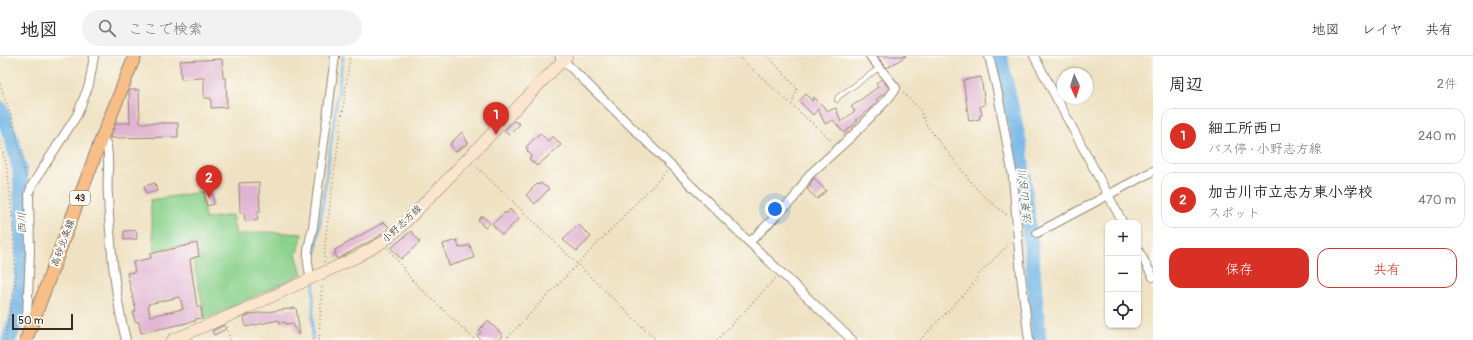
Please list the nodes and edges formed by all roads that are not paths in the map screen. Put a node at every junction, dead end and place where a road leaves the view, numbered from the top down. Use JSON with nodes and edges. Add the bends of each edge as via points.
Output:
{"nodes":[{"id":1,"x":94,"y":56,"type":"edge"},
{"id":2,"x":135,"y":56,"type":"edge"},
{"id":3,"x":335,"y":56,"type":"edge"},
{"id":4,"x":870,"y":56,"type":"edge"},
{"id":5,"x":989,"y":56,"type":"edge"},
{"id":6,"x":1034,"y":56,"type":"edge"},
{"id":7,"x":563,"y":57,"type":"edge"},
{"id":8,"x":879,"y":68,"type":"junction"},
{"id":9,"x":837,"y":100,"type":"dead end"},
{"id":10,"x":101,"y":140,"type":"junction"},
{"id":11,"x":1153,"y":171,"type":"edge"},
{"id":12,"x":1108,"y":194,"type":"junction"},
{"id":13,"x":1121,"y":220,"type":"edge"},
{"id":14,"x":1037,"y":233,"type":"dead end"},
{"id":15,"x":749,"y":242,"type":"junction"},
{"id":16,"x":1141,"y":255,"type":"edge"},
{"id":17,"x":318,"y":275,"type":"junction"},
{"id":18,"x":1153,"y":277,"type":"edge"},
{"id":19,"x":34,"y":320,"type":"junction"},
{"id":20,"x":26,"y":340,"type":"edge"},
{"id":21,"x":126,"y":340,"type":"edge"},
{"id":22,"x":172,"y":340,"type":"edge"},
{"id":23,"x":852,"y":340,"type":"edge"},
{"id":24,"x":1030,"y":340,"type":"edge"}],
"edges":[{"from":1,"to":19,"type":"street","via":[[89,84],[77,115],[32,185],[29,194],[27,316]]},
{"from":2,"to":10,"type":"main road","name":"高砂北条線","number":"43"},
{"from":3,"to":17,"type":"street","via":[[313,227],[307,254],[307,265]]},
{"from":4,"to":8,"type":"street"},
{"from":5,"to":24,"type":"street","via":[[1013,177],[1021,276]]},
{"from":6,"to":12,"type":"street"},
{"from":7,"to":15,"type":"street"},
{"from":7,"to":17,"type":"main road","name":"小野志方線","via":[[384,242],[357,258]]},
{"from":8,"to":9,"type":"lane"},
{"from":8,"to":15,"type":"street","via":[[896,88],[852,136],[809,175],[794,198]]},
{"from":10,"to":19,"type":"main road","name":"高砂北条線","number":"43"},
{"from":10,"to":21,"type":"street","via":[[106,143],[107,148],[110,234],[120,318]]},
{"from":11,"to":12,"type":"street"},
{"from":12,"to":13,"type":"street"},
{"from":12,"to":14,"type":"street"},
{"from":15,"to":23,"type":"street"},
{"from":16,"to":18,"type":"street"},
{"from":17,"to":22,"type":"main road","name":"小野志方線"},
{"from":19,"to":20,"type":"main road","name":"高砂北条線","number":"43"}]}
